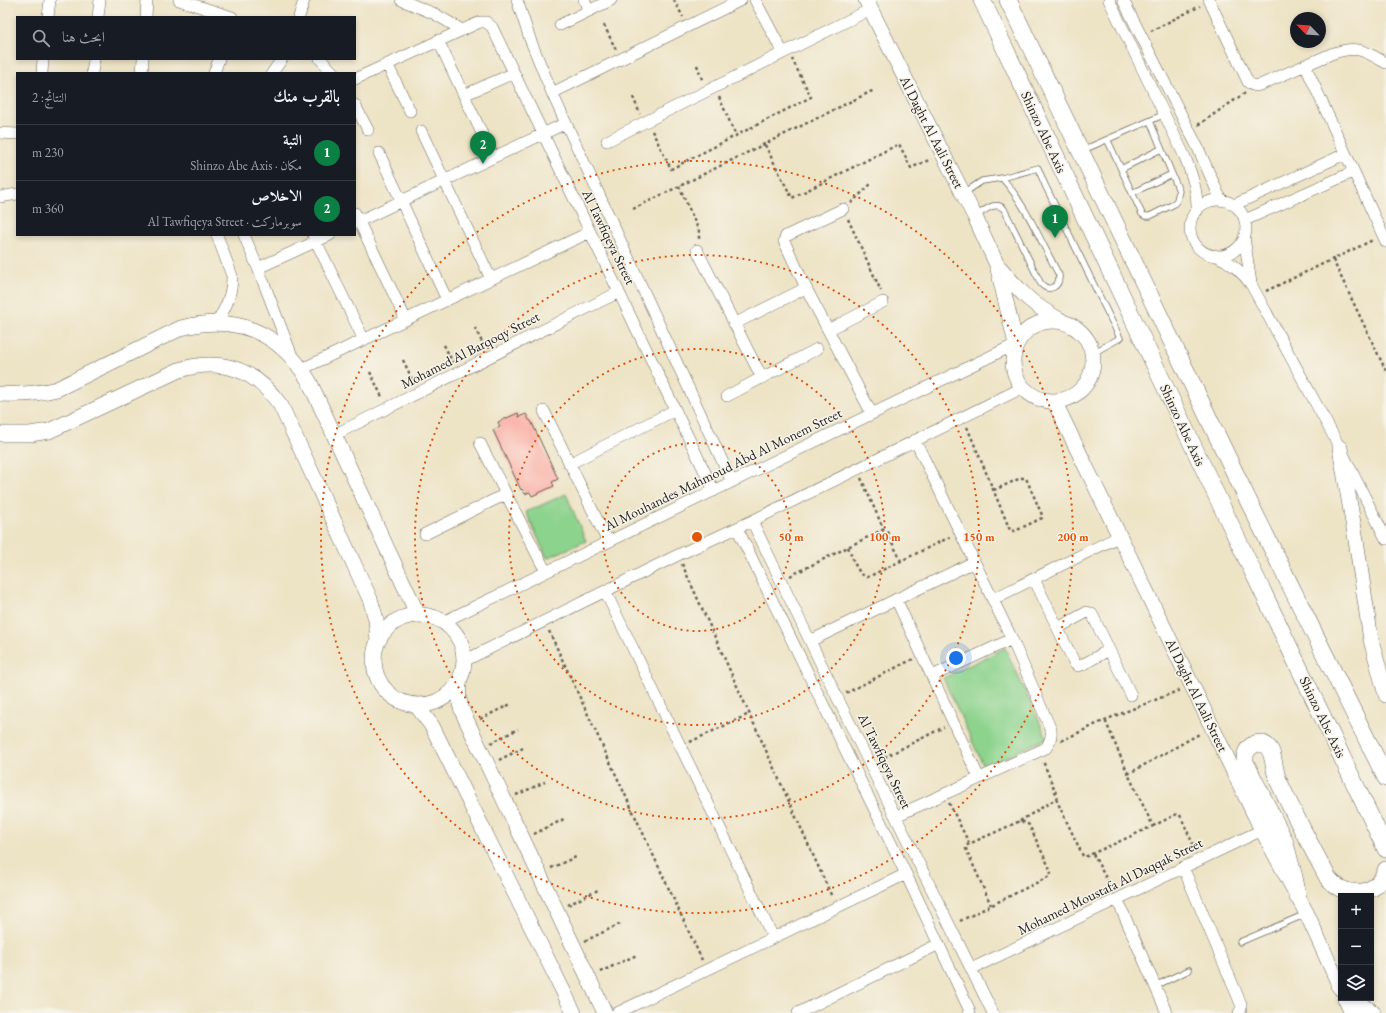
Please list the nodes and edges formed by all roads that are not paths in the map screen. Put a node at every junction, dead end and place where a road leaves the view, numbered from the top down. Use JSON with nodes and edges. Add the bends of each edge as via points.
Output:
{"nodes":[{"id":1,"x":50,"y":0,"type":"edge"},
{"id":2,"x":100,"y":0,"type":"edge"},
{"id":3,"x":147,"y":0,"type":"edge"},
{"id":4,"x":180,"y":0,"type":"edge"},
{"id":5,"x":304,"y":0,"type":"edge"},
{"id":6,"x":401,"y":0,"type":"edge"},
{"id":7,"x":517,"y":0,"type":"edge"},
{"id":8,"x":584,"y":0,"type":"edge"},
{"id":9,"x":611,"y":0,"type":"edge"},
{"id":10,"x":740,"y":0,"type":"edge"},
{"id":11,"x":755,"y":0,"type":"edge"},
{"id":12,"x":982,"y":0,"type":"edge"},
{"id":13,"x":1008,"y":0,"type":"edge"},
{"id":14,"x":1109,"y":0,"type":"edge"},
{"id":15,"x":1123,"y":0,"type":"edge"},
{"id":16,"x":1209,"y":0,"type":"edge"},
{"id":17,"x":198,"y":3,"type":"edge"},
{"id":18,"x":869,"y":5,"type":"edge"},
{"id":19,"x":589,"y":11,"type":"junction"},
{"id":20,"x":48,"y":16,"type":"edge"},
{"id":21,"x":98,"y":16,"type":"edge"},
{"id":22,"x":146,"y":16,"type":"edge"},
{"id":23,"x":230,"y":16,"type":"edge"},
{"id":24,"x":299,"y":16,"type":"edge"},
{"id":25,"x":560,"y":25,"type":"dead end"},
{"id":26,"x":462,"y":30,"type":"junction"},
{"id":27,"x":438,"y":40,"type":"junction"},
{"id":28,"x":786,"y":52,"type":"junction"},
{"id":29,"x":43,"y":60,"type":"edge"},
{"id":30,"x":94,"y":60,"type":"edge"},
{"id":31,"x":143,"y":60,"type":"edge"},
{"id":32,"x":219,"y":60,"type":"edge"},
{"id":33,"x":281,"y":60,"type":"edge"},
{"id":34,"x":321,"y":60,"type":"edge"},
{"id":35,"x":387,"y":64,"type":"junction"},
{"id":36,"x":1386,"y":64,"type":"edge"},
{"id":37,"x":1305,"y":65,"type":"junction"},
{"id":38,"x":42,"y":72,"type":"edge"},
{"id":39,"x":92,"y":72,"type":"edge"},
{"id":40,"x":142,"y":72,"type":"edge"},
{"id":41,"x":214,"y":72,"type":"edge"},
{"id":42,"x":273,"y":72,"type":"edge"},
{"id":43,"x":333,"y":72,"type":"edge"},
{"id":44,"x":514,"y":73,"type":"junction"},
{"id":45,"x":356,"y":79,"type":"edge"},
{"id":46,"x":552,"y":93,"type":"junction"},
{"id":47,"x":464,"y":95,"type":"junction"},
{"id":48,"x":356,"y":107,"type":"edge"},
{"id":49,"x":410,"y":111,"type":"dead end"},
{"id":50,"x":1165,"y":114,"type":"junction"},
{"id":51,"x":1150,"y":121,"type":"junction"},
{"id":52,"x":566,"y":123,"type":"junction"},
{"id":53,"x":368,"y":130,"type":"dead end"},
{"id":54,"x":421,"y":131,"type":"dead end"},
{"id":55,"x":0,"y":133,"type":"edge"},
{"id":56,"x":543,"y":133,"type":"junction"},
{"id":57,"x":16,"y":134,"type":"edge"},
{"id":58,"x":1108,"y":140,"type":"junction"},
{"id":59,"x":607,"y":141,"type":"dead end"},
{"id":60,"x":1090,"y":147,"type":"dead end"},
{"id":61,"x":1161,"y":149,"type":"junction"},
{"id":62,"x":379,"y":153,"type":"dead end"},
{"id":63,"x":1345,"y":154,"type":"junction"},
{"id":64,"x":493,"y":157,"type":"junction"},
{"id":65,"x":1121,"y":169,"type":"junction"},
{"id":66,"x":1353,"y":172,"type":"junction"},
{"id":67,"x":1172,"y":174,"type":"junction"},
{"id":68,"x":1002,"y":178,"type":"junction"},
{"id":69,"x":444,"y":181,"type":"junction"},
{"id":70,"x":1132,"y":193,"type":"junction"},
{"id":71,"x":16,"y":194,"type":"edge"},
{"id":72,"x":964,"y":194,"type":"junction"},
{"id":73,"x":0,"y":197,"type":"edge"},
{"id":74,"x":1221,"y":200,"type":"junction"},
{"id":75,"x":401,"y":201,"type":"junction"},
{"id":76,"x":1234,"y":205,"type":"junction"},
{"id":77,"x":843,"y":209,"type":"road end"},
{"id":78,"x":1196,"y":211,"type":"junction"},
{"id":79,"x":975,"y":216,"type":"junction"},
{"id":80,"x":356,"y":219,"type":"edge"},
{"id":81,"x":1245,"y":220,"type":"junction"},
{"id":82,"x":590,"y":232,"type":"junction"},
{"id":83,"x":217,"y":236,"type":"edge"},
{"id":84,"x":244,"y":236,"type":"edge"},
{"id":85,"x":325,"y":236,"type":"edge"},
{"id":86,"x":1244,"y":237,"type":"junction"},
{"id":87,"x":314,"y":238,"type":"edge"},
{"id":88,"x":1384,"y":239,"type":"edge"},
{"id":89,"x":697,"y":250,"type":"road end"},
{"id":90,"x":1215,"y":255,"type":"junction"},
{"id":91,"x":997,"y":264,"type":"junction"},
{"id":92,"x":258,"y":268,"type":"junction"},
{"id":93,"x":491,"y":279,"type":"junction"},
{"id":94,"x":806,"y":288,"type":"junction"},
{"id":95,"x":1254,"y":290,"type":"junction"},
{"id":96,"x":619,"y":292,"type":"junction"},
{"id":97,"x":447,"y":300,"type":"junction"},
{"id":98,"x":883,"y":302,"type":"road end"},
{"id":99,"x":406,"y":320,"type":"junction"},
{"id":100,"x":216,"y":322,"type":"junction"},
{"id":101,"x":1065,"y":322,"type":"junction"},
{"id":102,"x":734,"y":324,"type":"junction"},
{"id":103,"x":828,"y":330,"type":"junction"},
{"id":104,"x":364,"y":340,"type":"junction"},
{"id":105,"x":1016,"y":344,"type":"junction"},
{"id":106,"x":817,"y":349,"type":"dead end"},
{"id":107,"x":1092,"y":353,"type":"junction"},
{"id":108,"x":297,"y":363,"type":"junction"},
{"id":109,"x":762,"y":378,"type":"junction"},
{"id":110,"x":1022,"y":388,"type":"junction"},
{"id":111,"x":0,"y":394,"type":"edge"},
{"id":112,"x":727,"y":396,"type":"dead end"},
{"id":113,"x":1054,"y":401,"type":"junction"},
{"id":114,"x":675,"y":410,"type":"junction"},
{"id":115,"x":544,"y":411,"type":"dead end"},
{"id":116,"x":872,"y":414,"type":"junction"},
{"id":117,"x":0,"y":434,"type":"edge"},
{"id":118,"x":334,"y":435,"type":"junction"},
{"id":119,"x":915,"y":440,"type":"junction"},
{"id":120,"x":480,"y":442,"type":"dead end"},
{"id":121,"x":1340,"y":448,"type":"junction"},
{"id":122,"x":569,"y":464,"type":"junction"},
{"id":123,"x":732,"y":482,"type":"junction"},
{"id":124,"x":714,"y":491,"type":"junction"},
{"id":125,"x":506,"y":494,"type":"junction"},
{"id":126,"x":752,"y":521,"type":"junction"},
{"id":127,"x":737,"y":528,"type":"junction"},
{"id":128,"x":425,"y":534,"type":"dead end"},
{"id":129,"x":1120,"y":536,"type":"junction"},
{"id":130,"x":1386,"y":539,"type":"edge"},
{"id":131,"x":608,"y":542,"type":"junction"},
{"id":132,"x":974,"y":562,"type":"junction"},
{"id":133,"x":546,"y":572,"type":"junction"},
{"id":134,"x":1034,"y":579,"type":"junction"},
{"id":135,"x":781,"y":580,"type":"junction"},
{"id":136,"x":766,"y":587,"type":"junction"},
{"id":137,"x":605,"y":591,"type":"junction"},
{"id":138,"x":896,"y":599,"type":"junction"},
{"id":139,"x":993,"y":599,"type":"junction"},
{"id":140,"x":418,"y":615,"type":"junction"},
{"id":141,"x":443,"y":622,"type":"junction"},
{"id":142,"x":1058,"y":628,"type":"junction"},
{"id":143,"x":1012,"y":639,"type":"junction"},
{"id":144,"x":378,"y":641,"type":"junction"},
{"id":145,"x":810,"y":641,"type":"junction"},
{"id":146,"x":1109,"y":650,"type":"junction"},
{"id":147,"x":464,"y":660,"type":"junction"},
{"id":148,"x":932,"y":676,"type":"junction"},
{"id":149,"x":460,"y":678,"type":"junction"},
{"id":150,"x":1131,"y":695,"type":"dead end"},
{"id":151,"x":1386,"y":695,"type":"edge"},
{"id":152,"x":416,"y":705,"type":"junction"},
{"id":153,"x":979,"y":778,"type":"junction"},
{"id":154,"x":1386,"y":778,"type":"edge"},
{"id":155,"x":896,"y":816,"type":"junction"},
{"id":156,"x":1262,"y":830,"type":"junction"},
{"id":157,"x":1386,"y":849,"type":"edge"},
{"id":158,"x":1183,"y":868,"type":"junction"},
{"id":159,"x":1386,"y":870,"type":"edge"},
{"id":160,"x":906,"y":874,"type":"junction"},
{"id":161,"x":1298,"y":897,"type":"junction"},
{"id":162,"x":1117,"y":899,"type":"junction"},
{"id":163,"x":1307,"y":914,"type":"junction"},
{"id":164,"x":773,"y":937,"type":"junction"},
{"id":165,"x":1240,"y":942,"type":"dead end"},
{"id":166,"x":939,"y":944,"type":"junction"},
{"id":167,"x":971,"y":968,"type":"junction"},
{"id":168,"x":1189,"y":970,"type":"dead end"},
{"id":169,"x":1338,"y":981,"type":"edge"},
{"id":170,"x":1155,"y":986,"type":"junction"},
{"id":171,"x":1347,"y":1001,"type":"edge"},
{"id":172,"x":1356,"y":1001,"type":"edge"},
{"id":173,"x":574,"y":1013,"type":"edge"},
{"id":174,"x":605,"y":1013,"type":"edge"},
{"id":175,"x":617,"y":1013,"type":"edge"},
{"id":176,"x":798,"y":1013,"type":"edge"},
{"id":177,"x":970,"y":1013,"type":"edge"},
{"id":178,"x":993,"y":1013,"type":"edge"},
{"id":179,"x":1167,"y":1013,"type":"edge"},
{"id":180,"x":1239,"y":1013,"type":"edge"},
{"id":181,"x":1352,"y":1013,"type":"edge"},
{"id":182,"x":1372,"y":1013,"type":"edge"}],
"edges":[{"from":1,"to":20,"type":"street"},
{"from":2,"to":21,"type":"street"},
{"from":3,"to":22,"type":"street"},
{"from":4,"to":17,"type":"street"},
{"from":5,"to":24,"type":"street"},
{"from":6,"to":26,"type":"street","via":[[435,14]]},
{"from":7,"to":46,"type":"street","name":"Al Tawfiqeya Street"},
{"from":8,"to":19,"type":"street"},
{"from":9,"to":19,"type":"street"},
{"from":10,"to":46,"type":"street"},
{"from":11,"to":28,"type":"street"},
{"from":12,"to":157,"type":"main road","name":"Shinzo Abe Axis"},
{"from":13,"to":154,"type":"main road","name":"Shinzo Abe Axis","via":[[1245,494]]},
{"from":14,"to":50,"type":"street"},
{"from":15,"to":74,"type":"street","via":[[1190,131]]},
{"from":16,"to":37,"type":"street","via":[[1251,85],[1256,86]]},
{"from":17,"to":23,"type":"street"},
{"from":18,"to":28,"type":"street"},
{"from":18,"to":72,"type":"street","name":"Al Daght Al Aali Street"},
{"from":19,"to":25,"type":"street"},
{"from":26,"to":27,"type":"street","name":"Al Tawfiqeya Street"},
{"from":26,"to":44,"type":"street","name":"Al Tawfiqeya Street","via":[[480,22],[492,26]]},
{"from":27,"to":35,"type":"street","name":"Al Tawfiqeya Street"},
{"from":27,"to":47,"type":"street"},
{"from":28,"to":59,"type":"street"},
{"from":29,"to":38,"type":"street"},
{"from":30,"to":39,"type":"street"},
{"from":31,"to":40,"type":"street"},
{"from":32,"to":41,"type":"street"},
{"from":33,"to":42,"type":"street"},
{"from":34,"to":43,"type":"street"},
{"from":35,"to":45,"type":"street","name":"Al Tawfiqeya Street"},
{"from":35,"to":49,"type":"street"},
{"from":36,"to":37,"type":"street","via":[[1364,50],[1352,49],[1342,50]]},
{"from":37,"to":63,"type":"street"},
{"from":44,"to":47,"type":"street"},
{"from":44,"to":56,"type":"street","name":"Al Tawfiqeya Street"},
{"from":46,"to":52,"type":"street","name":"Al Tawfiqeya Street"},
{"from":47,"to":64,"type":"street"},
{"from":48,"to":53,"type":"street"},
{"from":50,"to":51,"type":"lane"},
{"from":50,"to":78,"type":"street","via":[[1186,157],[1198,198]]},
{"from":51,"to":58,"type":"lane"},
{"from":51,"to":61,"type":"lane"},
{"from":52,"to":56,"type":"street"},
{"from":52,"to":123,"type":"street","name":"Al Tawfiqeya Street"},
{"from":54,"to":69,"type":"street"},
{"from":55,"to":57,"type":"street"},
{"from":56,"to":64,"type":"street"},
{"from":56,"to":82,"type":"street","name":"Al Tawfiqeya Street"},
{"from":58,"to":60,"type":"lane"},
{"from":58,"to":65,"type":"lane"},
{"from":61,"to":65,"type":"lane"},
{"from":61,"to":67,"type":"lane"},
{"from":62,"to":75,"type":"street"},
{"from":63,"to":66,"type":"street"},
{"from":63,"to":76,"type":"street"},
{"from":64,"to":69,"type":"street"},
{"from":65,"to":70,"type":"lane"},
{"from":66,"to":81,"type":"street"},
{"from":66,"to":88,"type":"street"},
{"from":67,"to":70,"type":"lane"},
{"from":67,"to":70,"type":"lane","via":[[1179,191],[1177,200],[1150,216],[1142,214]]},
{"from":68,"to":72,"type":"lane","via":[[982,181]]},
{"from":68,"to":79,"type":"lane","via":[[1023,207],[1059,274],[1058,284],[1049,289],[1041,284],[1002,207],[993,206]]},
{"from":68,"to":107,"type":"lane","via":[[1041,166],[1045,185],[1120,338]]},
{"from":69,"to":75,"type":"street"},
{"from":69,"to":93,"type":"street"},
{"from":71,"to":73,"type":"street"},
{"from":72,"to":79,"type":"street","name":"Al Daght Al Aali Street"},
{"from":74,"to":76,"type":"street"},
{"from":74,"to":78,"type":"street","via":[[1207,202]]},
{"from":75,"to":80,"type":"street"},
{"from":75,"to":97,"type":"street"},
{"from":76,"to":81,"type":"street","via":[[1241,211]]},
{"from":77,"to":94,"type":"street","via":[[784,239]]},
{"from":78,"to":90,"type":"street","via":[[1191,229],[1194,241],[1203,251]]},
{"from":79,"to":91,"type":"street","name":"Al Daght Al Aali Street"},
{"from":80,"to":99,"type":"street"},
{"from":81,"to":86,"type":"street"},
{"from":82,"to":93,"type":"street"},
{"from":82,"to":96,"type":"street","name":"Al Tawfiqeya Street"},
{"from":83,"to":100,"type":"street","via":[[232,282],[230,297]]},
{"from":84,"to":92,"type":"street"},
{"from":85,"to":87,"type":"street"},
{"from":86,"to":90,"type":"street","via":[[1236,249]]},
{"from":86,"to":95,"type":"street"},
{"from":87,"to":92,"type":"street"},
{"from":87,"to":104,"type":"street"},
{"from":89,"to":102,"type":"street"},
{"from":90,"to":95,"type":"street","via":[[1236,267]]},
{"from":91,"to":101,"type":"street","name":"Al Daght Al Aali Street","via":[[1031,302]]},
{"from":91,"to":105,"type":"street","name":"Al Daght Al Aali Street"},
{"from":92,"to":108,"type":"street"},
{"from":93,"to":97,"type":"street"},
{"from":94,"to":102,"type":"street"},
{"from":94,"to":103,"type":"street"},
{"from":95,"to":121,"type":"street"},
{"from":96,"to":114,"type":"street","name":"Al Tawfiqeya Street"},
{"from":96,"to":118,"type":"street","name":"Mohamed Al Barqoqy Street"},
{"from":97,"to":99,"type":"street"},
{"from":98,"to":103,"type":"street"},
{"from":99,"to":104,"type":"street"},
{"from":100,"to":108,"type":"street","via":[[260,333],[277,344]]},
{"from":100,"to":111,"type":"street","via":[[181,328],[57,389],[38,394]]},
{"from":101,"to":105,"type":"street","via":[[1052,320],[1039,323],[1025,331]]},
{"from":101,"to":107,"type":"street","via":[[1083,334]]},
{"from":102,"to":109,"type":"street"},
{"from":103,"to":116,"type":"street"},
{"from":104,"to":108,"type":"street"},
{"from":105,"to":110,"type":"street","via":[[1013,370]]},
{"from":105,"to":116,"type":"street","name":"Al Mouhandes Mahmoud Abd Al Monem Street"},
{"from":106,"to":109,"type":"street"},
{"from":107,"to":113,"type":"street","via":[[1092,370],[1084,386],[1071,397]]},
{"from":108,"to":118,"type":"street","via":[[309,381]]},
{"from":109,"to":112,"type":"street"},
{"from":110,"to":113,"type":"street","via":[[1040,400]]},
{"from":110,"to":119,"type":"street"},
{"from":113,"to":129,"type":"street","name":"Al Daght Al Aali Street"},
{"from":114,"to":122,"type":"street"},
{"from":114,"to":124,"type":"street","name":"Al Tawfiqeya Street"},
{"from":115,"to":122,"type":"street"},
{"from":116,"to":123,"type":"street","name":"Al Mouhandes Mahmoud Abd Al Monem Street"},
{"from":117,"to":144,"type":"street","via":[[30,434],[49,430],[191,366],[226,366],[248,374],[266,388],[281,406],[370,599],[376,619]]},
{"from":118,"to":140,"type":"street"},
{"from":119,"to":126,"type":"street"},
{"from":119,"to":132,"type":"street"},
{"from":120,"to":125,"type":"street"},
{"from":121,"to":130,"type":"street"},
{"from":121,"to":151,"type":"street","via":[[1370,633]]},
{"from":122,"to":131,"type":"street"},
{"from":123,"to":124,"type":"street","name":"Al Mouhandes Mahmoud Abd Al Monem Street"},
{"from":124,"to":131,"type":"street","name":"Al Mouhandes Mahmoud Abd Al Monem Street"},
{"from":125,"to":128,"type":"street"},
{"from":125,"to":133,"type":"street"},
{"from":126,"to":127,"type":"street"},
{"from":126,"to":135,"type":"street","name":"Al Tawfiqeya Street"},
{"from":127,"to":136,"type":"street"},
{"from":127,"to":137,"type":"street"},
{"from":129,"to":134,"type":"street"},
{"from":129,"to":156,"type":"street","name":"Al Daght Al Aali Street"},
{"from":131,"to":133,"type":"street","name":"Al Mouhandes Mahmoud Abd Al Monem Street"},
{"from":132,"to":138,"type":"street"},
{"from":132,"to":139,"type":"street"},
{"from":133,"to":141,"type":"street","name":"Al Mouhandes Mahmoud Abd Al Monem Street"},
{"from":134,"to":139,"type":"street"},
{"from":134,"to":142,"type":"street"},
{"from":135,"to":136,"type":"street"},
{"from":135,"to":145,"type":"street","name":"Al Tawfiqeya Street"},
{"from":136,"to":160,"type":"street"},
{"from":137,"to":147,"type":"street"},
{"from":137,"to":164,"type":"street"},
{"from":138,"to":145,"type":"street"},
{"from":138,"to":148,"type":"street"},
{"from":139,"to":143,"type":"street"},
{"from":140,"to":141,"type":"street"},
{"from":140,"to":144,"type":"street","via":[[399,620],[390,626]]},
{"from":141,"to":147,"type":"street","via":[[458,639],[463,649]]},
{"from":142,"to":146,"type":"street","via":[[1077,665],[1082,665]]},
{"from":142,"to":146,"type":"street","via":[[1090,612]]},
{"from":143,"to":148,"type":"street"},
{"from":143,"to":153,"type":"street","via":[[1051,730],[1050,742],[1043,749]]},
{"from":144,"to":152,"type":"street","via":[[374,666],[384,689],[404,703]]},
{"from":145,"to":155,"type":"street","name":"Al Tawfiqeya Street"},
{"from":146,"to":150,"type":"street"},
{"from":147,"to":149,"type":"street"},
{"from":148,"to":153,"type":"street"},
{"from":149,"to":152,"type":"street","via":[[453,690],[442,699],[430,704]]},
{"from":149,"to":174,"type":"street","via":[[458,698],[468,724]]},
{"from":152,"to":173,"type":"street","via":[[432,726]]},
{"from":153,"to":155,"type":"street"},
{"from":155,"to":167,"type":"street","name":"Al Tawfiqeya Street"},
{"from":156,"to":158,"type":"street","name":"Mohamed Moustafa Al Daqqak Street"},
{"from":156,"to":161,"type":"street","name":"Al Daght Al Aali Street"},
{"from":158,"to":162,"type":"street","name":"Mohamed Moustafa Al Daqqak Street"},
{"from":158,"to":180,"type":"street","via":[[1241,1004]]},
{"from":159,"to":161,"type":"main road","via":[[1382,879],[1364,892],[1344,891],[1332,884],[1279,783],[1269,749],[1263,744],[1255,744],[1245,753],[1245,762],[1284,840]]},
{"from":160,"to":164,"type":"street"},
{"from":160,"to":166,"type":"street"},
{"from":161,"to":163,"type":"street","name":"Al Daght Al Aali Street"},
{"from":162,"to":167,"type":"street","name":"Mohamed Moustafa Al Daqqak Street"},
{"from":162,"to":170,"type":"street"},
{"from":163,"to":165,"type":"lane"},
{"from":163,"to":169,"type":"street","name":"Al Daght Al Aali Street"},
{"from":164,"to":175,"type":"street"},
{"from":166,"to":176,"type":"street"},
{"from":166,"to":177,"type":"street"},
{"from":167,"to":178,"type":"street","name":"Al Tawfiqeya Street"},
{"from":168,"to":170,"type":"lane"},
{"from":170,"to":179,"type":"street"},
{"from":171,"to":181,"type":"street","name":"Al Daght Al Aali Street"},
{"from":172,"to":182,"type":"main road"}]}
